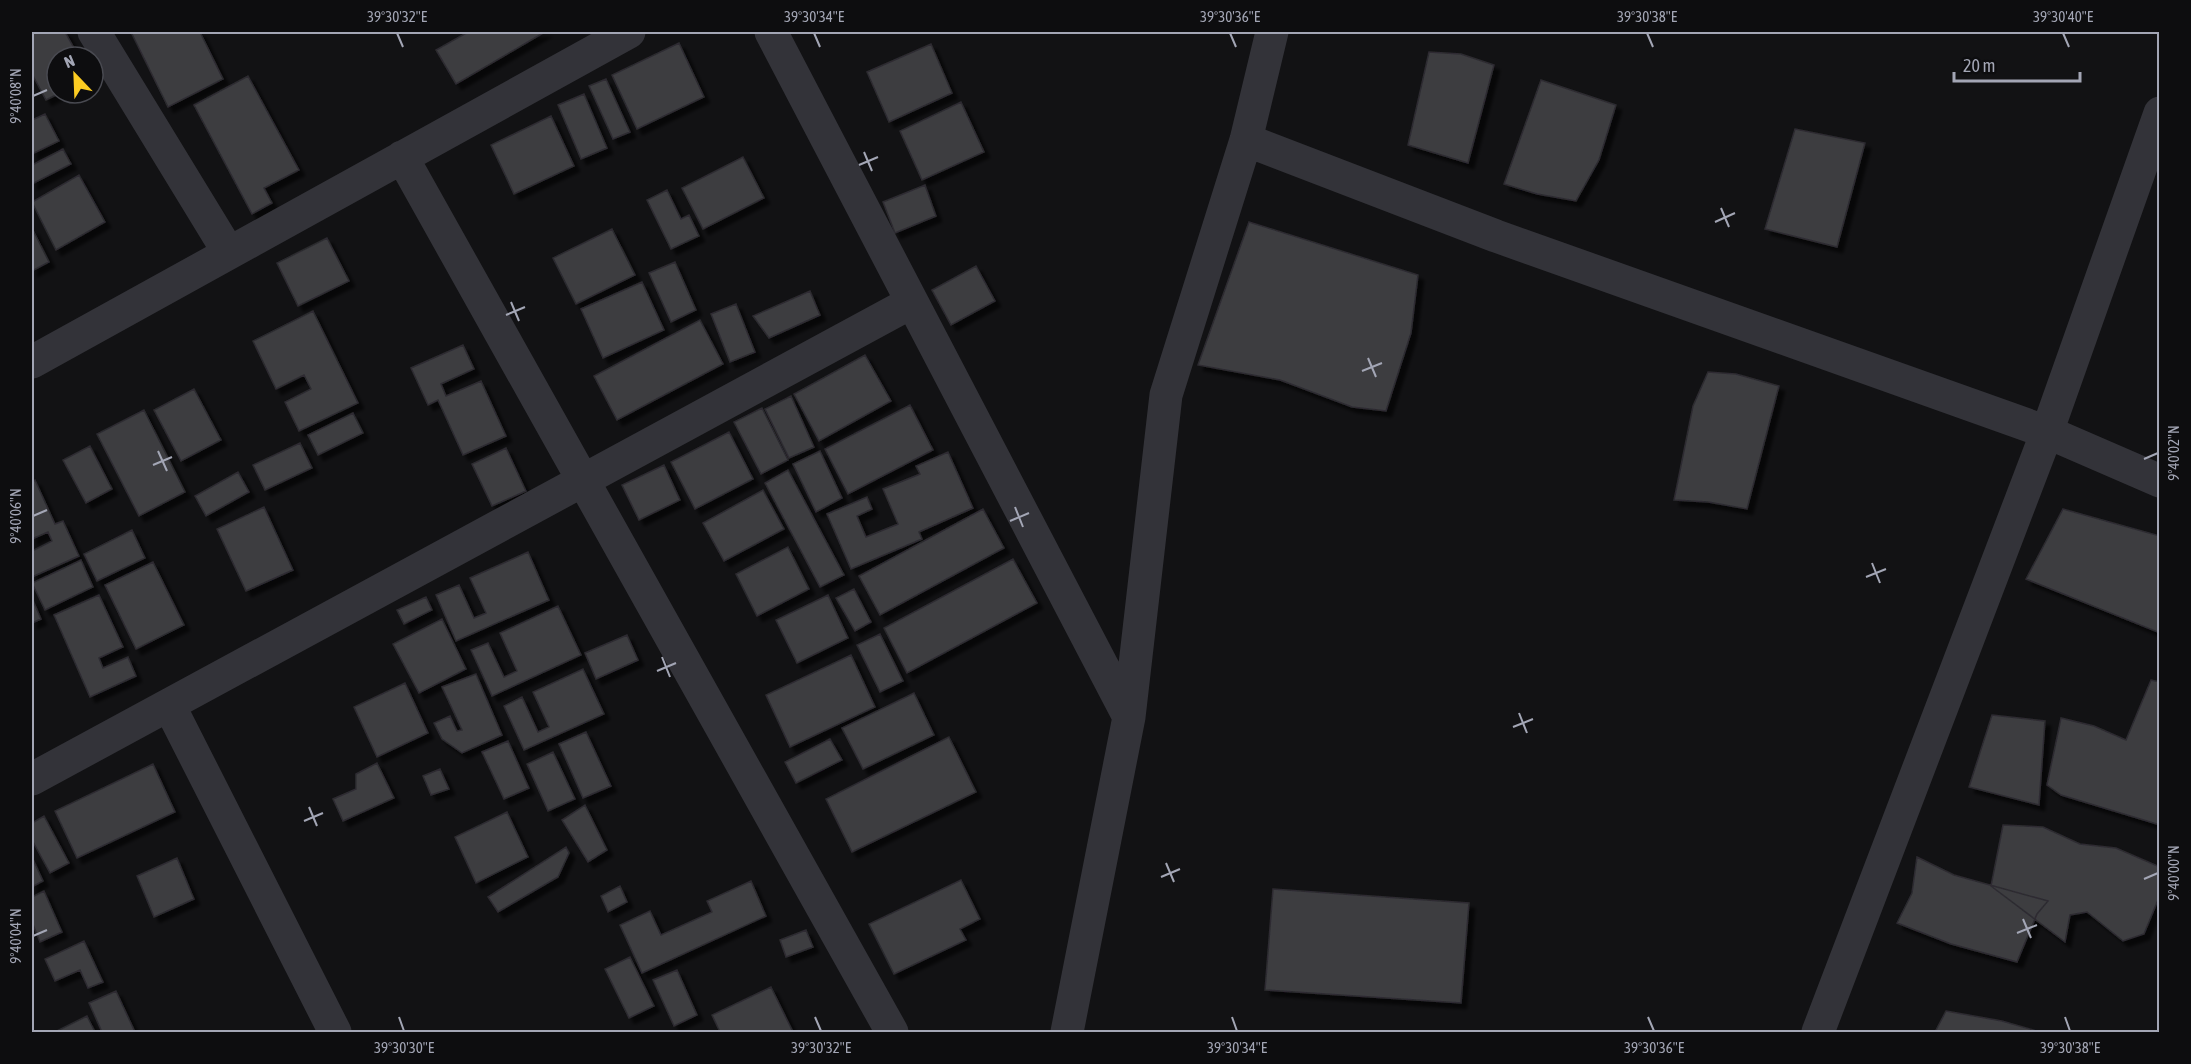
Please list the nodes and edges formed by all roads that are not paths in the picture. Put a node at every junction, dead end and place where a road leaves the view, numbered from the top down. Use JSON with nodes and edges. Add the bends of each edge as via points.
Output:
{"nodes":[{"id":1,"x":94,"y":32,"type":"edge"},
{"id":2,"x":629,"y":32,"type":"edge"},
{"id":3,"x":771,"y":32,"type":"edge"},
{"id":4,"x":1272,"y":32,"type":"edge"},
{"id":5,"x":2160,"y":113,"type":"edge"},
{"id":6,"x":1246,"y":140,"type":"junction"},
{"id":7,"x":402,"y":157,"type":"junction"},
{"id":8,"x":229,"y":253,"type":"junction"},
{"id":9,"x":912,"y":303,"type":"junction"},
{"id":10,"x":32,"y":363,"type":"edge"},
{"id":11,"x":2047,"y":432,"type":"junction"},
{"id":12,"x":583,"y":480,"type":"junction"},
{"id":13,"x":2160,"y":481,"type":"edge"},
{"id":14,"x":169,"y":705,"type":"junction"},
{"id":15,"x":1129,"y":717,"type":"junction"},
{"id":16,"x":32,"y":779,"type":"edge"},
{"id":17,"x":335,"y":1032,"type":"edge"},
{"id":18,"x":892,"y":1032,"type":"edge"},
{"id":19,"x":1067,"y":1032,"type":"edge"},
{"id":20,"x":1818,"y":1032,"type":"edge"}],
"edges":[{"from":1,"to":8,"type":"street"},
{"from":2,"to":7,"type":"street"},
{"from":3,"to":9,"type":"street"},
{"from":4,"to":6,"type":"street"},
{"from":5,"to":11,"type":"street"},
{"from":6,"to":11,"type":"street","via":[[1496,236]]},
{"from":6,"to":15,"type":"street","via":[[1166,395]]},
{"from":7,"to":8,"type":"street"},
{"from":7,"to":12,"type":"street"},
{"from":8,"to":10,"type":"street"},
{"from":9,"to":12,"type":"street"},
{"from":9,"to":15,"type":"street"},
{"from":11,"to":13,"type":"street"},
{"from":11,"to":20,"type":"street"},
{"from":12,"to":14,"type":"street"},
{"from":12,"to":18,"type":"street"},
{"from":14,"to":16,"type":"street"},
{"from":14,"to":17,"type":"street"},
{"from":15,"to":19,"type":"street"}]}
